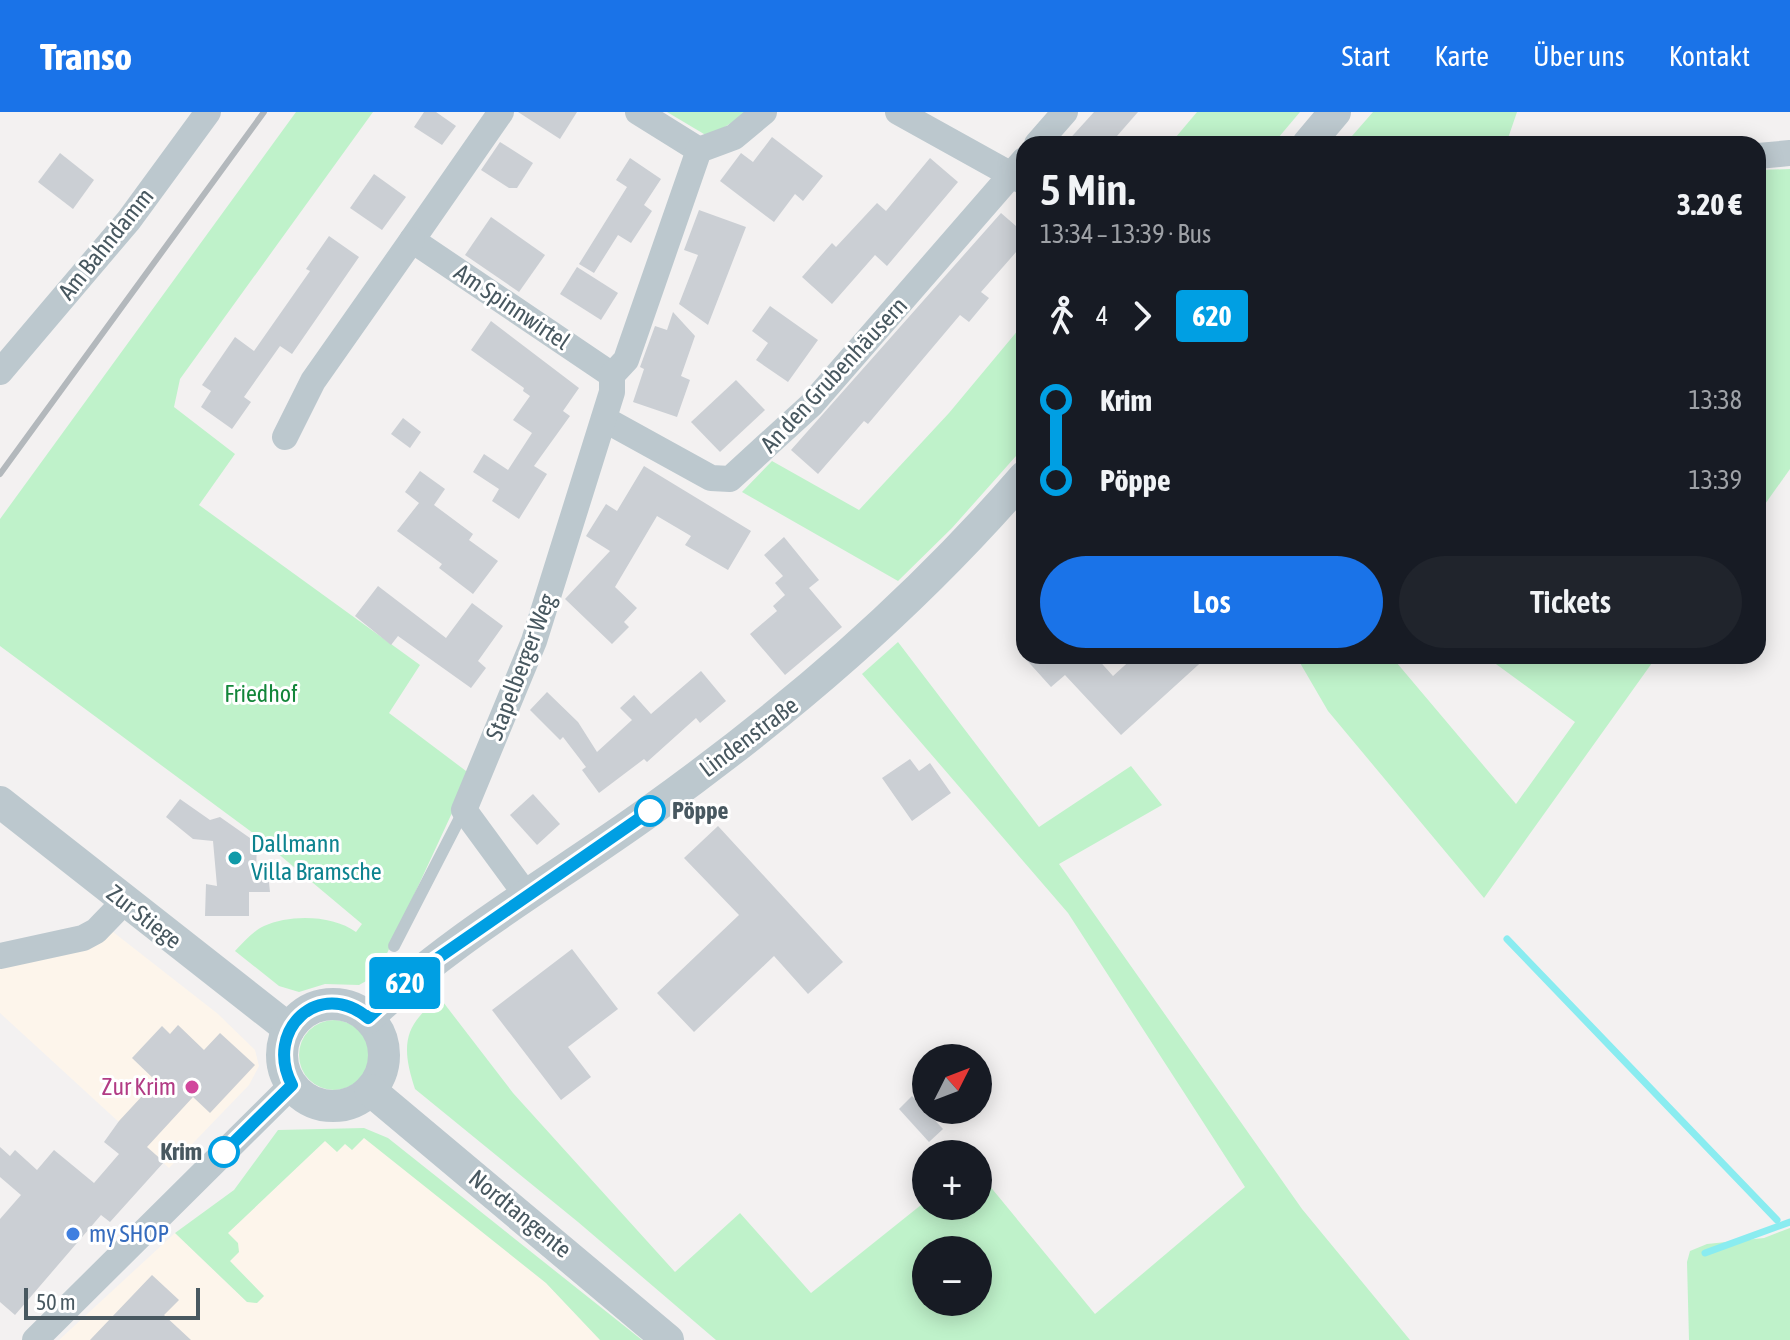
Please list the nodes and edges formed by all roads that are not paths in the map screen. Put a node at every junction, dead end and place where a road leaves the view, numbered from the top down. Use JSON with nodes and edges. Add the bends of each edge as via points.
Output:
{"nodes":[{"id":1,"x":208,"y":112,"type":"edge"},
{"id":2,"x":501,"y":112,"type":"edge"},
{"id":3,"x":638,"y":112,"type":"edge"},
{"id":4,"x":764,"y":112,"type":"edge"},
{"id":5,"x":898,"y":112,"type":"edge"},
{"id":6,"x":1065,"y":112,"type":"edge"},
{"id":7,"x":1335,"y":112,"type":"edge"},
{"id":8,"x":1044,"y":136,"type":"edge"},
{"id":9,"x":1315,"y":136,"type":"edge"},
{"id":10,"x":699,"y":150,"type":"junction"},
{"id":11,"x":1790,"y":153,"type":"edge"},
{"id":12,"x":1766,"y":155,"type":"edge"},
{"id":13,"x":1016,"y":170,"type":"edge"},
{"id":14,"x":1016,"y":176,"type":"edge"},
{"id":15,"x":412,"y":240,"type":"junction"},
{"id":16,"x":3,"y":364,"type":"edge"},
{"id":17,"x":612,"y":375,"type":"junction"},
{"id":18,"x":604,"y":419,"type":"junction"},
{"id":19,"x":285,"y":437,"type":"dead end"},
{"id":20,"x":1016,"y":486,"type":"edge"},
{"id":21,"x":0,"y":802,"type":"edge"},
{"id":22,"x":464,"y":810,"type":"junction"},
{"id":23,"x":527,"y":896,"type":"junction"},
{"id":24,"x":124,"y":902,"type":"junction"},
{"id":25,"x":394,"y":946,"type":"dead end"},
{"id":26,"x":0,"y":956,"type":"edge"},
{"id":27,"x":368,"y":1018,"type":"junction"},
{"id":28,"x":289,"y":1029,"type":"junction"},
{"id":29,"x":292,"y":1085,"type":"junction"},
{"id":30,"x":370,"y":1090,"type":"junction"},
{"id":31,"x":35,"y":1340,"type":"edge"},
{"id":32,"x":668,"y":1340,"type":"edge"}],
"edges":[{"from":1,"to":16,"type":"street","name":"Am Bahndamm","via":[[129,220]]},
{"from":2,"to":15,"type":"street"},
{"from":3,"to":10,"type":"street"},
{"from":4,"to":10,"type":"street","via":[[734,137]]},
{"from":5,"to":13,"type":"street","name":"An den Grubenhäusern"},
{"from":6,"to":8,"type":"street"},
{"from":7,"to":9,"type":"street"},
{"from":10,"to":17,"type":"street","via":[[626,360]]},
{"from":11,"to":12,"type":"street"},
{"from":14,"to":18,"type":"street","name":"An den Grubenhäusern","via":[[811,405],[730,479],[711,478]]},
{"from":15,"to":17,"type":"street","name":"Am Spinnwirtel"},
{"from":15,"to":19,"type":"street","via":[[313,381]]},
{"from":17,"to":18,"type":"street"},
{"from":18,"to":22,"type":"street","name":"Stapelberger Weg","via":[[534,641]]},
{"from":20,"to":23,"type":"street","name":"Lindenstraße","via":[[915,595],[803,696]]},
{"from":21,"to":24,"type":"street","name":"Zur Stiege"},
{"from":22,"to":23,"type":"street"},
{"from":22,"to":25,"type":"lane"},
{"from":23,"to":27,"type":"street","name":"Lindenstraße","via":[[422,969]]},
{"from":24,"to":26,"type":"street","via":[[83,938]]},
{"from":24,"to":28,"type":"street","name":"Zur Stiege"},
{"from":27,"to":28,"type":"street","via":[[344,1005],[328,1004],[313,1008]]},
{"from":27,"to":30,"type":"street","via":[[384,1048],[384,1063]]},
{"from":28,"to":29,"type":"street","via":[[282,1058]]},
{"from":29,"to":30,"type":"street","via":[[303,1096],[330,1106]]},
{"from":29,"to":31,"type":"street"},
{"from":30,"to":32,"type":"street","name":"Nordtangente"}]}
